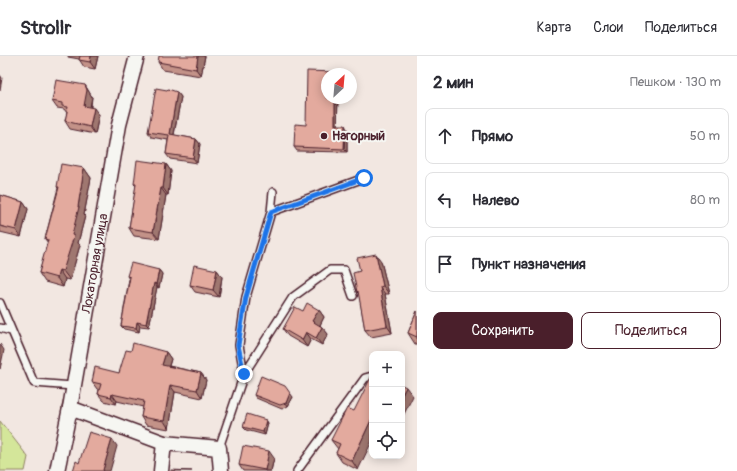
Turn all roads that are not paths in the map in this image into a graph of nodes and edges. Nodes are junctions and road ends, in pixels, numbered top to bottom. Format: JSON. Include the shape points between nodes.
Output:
{"nodes":[{"id":1,"x":137,"y":56,"type":"edge"},
{"id":2,"x":364,"y":178,"type":"dead end"},
{"id":3,"x":273,"y":192,"type":"dead end"},
{"id":4,"x":271,"y":212,"type":"junction"},
{"id":5,"x":353,"y":296,"type":"dead end"},
{"id":6,"x":0,"y":303,"type":"edge"},
{"id":7,"x":0,"y":328,"type":"edge"},
{"id":8,"x":11,"y":331,"type":"junction"},
{"id":9,"x":244,"y":374,"type":"junction"},
{"id":10,"x":369,"y":377,"type":"edge"},
{"id":11,"x":73,"y":386,"type":"junction"},
{"id":12,"x":70,"y":408,"type":"junction"},
{"id":13,"x":164,"y":443,"type":"junction"},
{"id":14,"x":220,"y":448,"type":"junction"},
{"id":15,"x":57,"y":471,"type":"edge"},
{"id":16,"x":162,"y":471,"type":"edge"},
{"id":17,"x":221,"y":471,"type":"edge"},
{"id":18,"x":297,"y":471,"type":"edge"}],
"edges":[{"from":1,"to":11,"type":"street","name":"Локаторная улица","via":[[118,131]]},
{"from":2,"to":4,"type":"lane"},
{"from":3,"to":4,"type":"lane"},
{"from":4,"to":9,"type":"lane","via":[[246,297],[238,345]]},
{"from":5,"to":9,"type":"lane","via":[[344,270],[330,270],[293,297]]},
{"from":6,"to":8,"type":"lane"},
{"from":7,"to":8,"type":"lane"},
{"from":8,"to":11,"type":"lane","via":[[34,383]]},
{"from":9,"to":14,"type":"lane"},
{"from":10,"to":18,"type":"lane","via":[[365,378]]},
{"from":11,"to":12,"type":"street","name":"Локаторная улица"},
{"from":12,"to":13,"type":"street"},
{"from":12,"to":15,"type":"street","name":"Локаторная улица"},
{"from":13,"to":14,"type":"street"},
{"from":13,"to":16,"type":"street"},
{"from":14,"to":17,"type":"street"}]}
